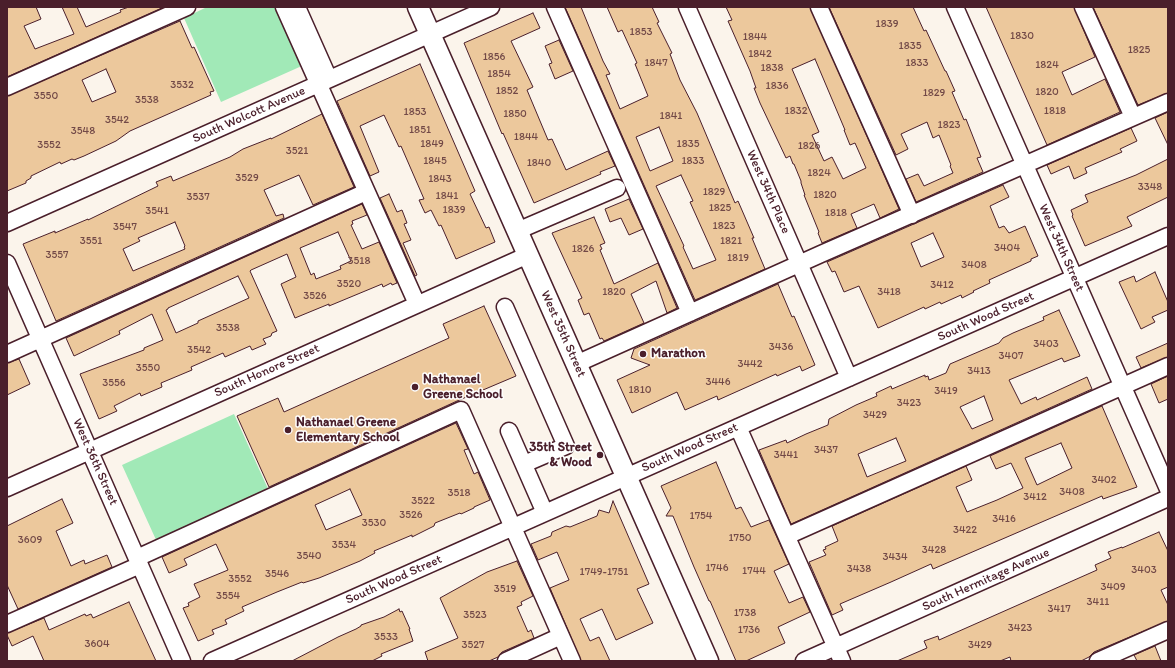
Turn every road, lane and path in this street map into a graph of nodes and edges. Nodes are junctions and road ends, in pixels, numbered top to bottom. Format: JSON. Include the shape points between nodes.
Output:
{"nodes":[{"id":1,"x":186,"y":7,"type":"edge"},
{"id":2,"x":284,"y":7,"type":"edge"},
{"id":3,"x":297,"y":7,"type":"edge"},
{"id":4,"x":418,"y":7,"type":"edge"},
{"id":5,"x":555,"y":7,"type":"edge"},
{"id":6,"x":687,"y":7,"type":"edge"},
{"id":7,"x":819,"y":7,"type":"edge"},
{"id":8,"x":955,"y":7,"type":"edge"},
{"id":9,"x":1083,"y":7,"type":"edge"},
{"id":10,"x":481,"y":9,"type":"edge"},
{"id":11,"x":430,"y":34,"type":"junction"},
{"id":12,"x":324,"y":82,"type":"junction"},
{"id":13,"x":7,"y":87,"type":"edge"},
{"id":14,"x":1168,"y":102,"type":"edge"},
{"id":15,"x":1132,"y":118,"type":"junction"},
{"id":16,"x":1024,"y":165,"type":"junction"},
{"id":17,"x":617,"y":188,"type":"dead end"},
{"id":18,"x":366,"y":192,"type":"junction"},
{"id":19,"x":912,"y":214,"type":"junction"},
{"id":20,"x":7,"y":223,"type":"edge"},
{"id":21,"x":518,"y":231,"type":"junction"},
{"id":22,"x":1168,"y":236,"type":"edge"},
{"id":23,"x":528,"y":255,"type":"junction"},
{"id":24,"x":7,"y":263,"type":"edge"},
{"id":25,"x":799,"y":264,"type":"junction"},
{"id":26,"x":1075,"y":278,"type":"junction"},
{"id":27,"x":417,"y":304,"type":"junction"},
{"id":28,"x":505,"y":307,"type":"dead end"},
{"id":29,"x":690,"y":313,"type":"junction"},
{"id":30,"x":40,"y":339,"type":"junction"},
{"id":31,"x":7,"y":354,"type":"edge"},
{"id":32,"x":576,"y":364,"type":"junction"},
{"id":33,"x":1168,"y":366,"type":"edge"},
{"id":34,"x":849,"y":378,"type":"junction"},
{"id":35,"x":1122,"y":386,"type":"junction"},
{"id":36,"x":738,"y":427,"type":"junction"},
{"id":37,"x":509,"y":431,"type":"dead end"},
{"id":38,"x":90,"y":450,"type":"junction"},
{"id":39,"x":524,"y":464,"type":"junction"},
{"id":40,"x":626,"y":477,"type":"junction"},
{"id":41,"x":7,"y":488,"type":"edge"},
{"id":42,"x":1168,"y":489,"type":"edge"},
{"id":43,"x":1168,"y":498,"type":"edge"},
{"id":44,"x":545,"y":513,"type":"junction"},
{"id":45,"x":514,"y":527,"type":"junction"},
{"id":46,"x":787,"y":536,"type":"junction"},
{"id":47,"x":138,"y":561,"type":"junction"},
{"id":48,"x":7,"y":624,"type":"edge"},
{"id":49,"x":1168,"y":630,"type":"edge"},
{"id":50,"x":561,"y":636,"type":"junction"},
{"id":51,"x":839,"y":654,"type":"edge"},
{"id":52,"x":182,"y":661,"type":"edge"},
{"id":53,"x":212,"y":661,"type":"edge"},
{"id":54,"x":506,"y":661,"type":"edge"},
{"id":55,"x":572,"y":661,"type":"edge"},
{"id":56,"x":708,"y":661,"type":"edge"},
{"id":57,"x":804,"y":661,"type":"edge"},
{"id":58,"x":1098,"y":661,"type":"edge"}],
"edges":[{"from":1,"to":13,"type":"street"},
{"from":2,"to":12,"type":"street"},
{"from":3,"to":12,"type":"street"},
{"from":4,"to":11,"type":"main road","name":"West 35th Street"},
{"from":5,"to":29,"type":"street"},
{"from":6,"to":25,"type":"street","name":"West 34th Place"},
{"from":7,"to":19,"type":"street"},
{"from":8,"to":16,"type":"street","name":"West 34th Street"},
{"from":9,"to":15,"type":"street"},
{"from":10,"to":11,"type":"street","name":"South Wolcott Avenue"},
{"from":11,"to":12,"type":"street","name":"South Wolcott Avenue"},
{"from":11,"to":21,"type":"main road","name":"West 35th Street"},
{"from":12,"to":18,"type":"street"},
{"from":12,"to":20,"type":"street","name":"South Wolcott Avenue"},
{"from":14,"to":15,"type":"street"},
{"from":15,"to":16,"type":"street"},
{"from":16,"to":19,"type":"street"},
{"from":16,"to":26,"type":"street","name":"West 34th Street"},
{"from":17,"to":21,"type":"street"},
{"from":18,"to":27,"type":"street"},
{"from":18,"to":30,"type":"street"},
{"from":19,"to":25,"type":"street"},
{"from":21,"to":23,"type":"main road","name":"West 35th Street"},
{"from":22,"to":26,"type":"street","name":"South Wood Street"},
{"from":23,"to":27,"type":"street","name":"South Honore Street"},
{"from":23,"to":32,"type":"main road","name":"West 35th Street"},
{"from":24,"to":30,"type":"street","name":"West 36th Street"},
{"from":25,"to":29,"type":"street"},
{"from":25,"to":34,"type":"street","name":"West 34th Place"},
{"from":26,"to":34,"type":"street","name":"South Wood Street"},
{"from":26,"to":35,"type":"street","name":"West 34th Street"},
{"from":27,"to":38,"type":"street","name":"South Honore Street"},
{"from":28,"to":39,"type":"street","via":[[566,446]]},
{"from":29,"to":32,"type":"street"},
{"from":30,"to":31,"type":"street"},
{"from":30,"to":38,"type":"street","name":"West 36th Street"},
{"from":32,"to":40,"type":"main road","name":"West 35th Street"},
{"from":33,"to":35,"type":"street"},
{"from":34,"to":36,"type":"street","name":"South Wood Street"},
{"from":35,"to":42,"type":"street","name":"West 34th Street"},
{"from":35,"to":46,"type":"street"},
{"from":36,"to":40,"type":"street","name":"South Wood Street"},
{"from":36,"to":46,"type":"street"},
{"from":37,"to":39,"type":"street"},
{"from":38,"to":41,"type":"street","name":"South Honore Street"},
{"from":38,"to":47,"type":"street","name":"West 36th Street"},
{"from":39,"to":44,"type":"street"},
{"from":40,"to":44,"type":"street","name":"South Wood Street"},
{"from":40,"to":56,"type":"main road","name":"West 35th Street"},
{"from":43,"to":51,"type":"street","name":"South Hermitage Avenue"},
{"from":44,"to":45,"type":"street","name":"South Wood Street"},
{"from":45,"to":47,"type":"street","via":[[461,410]]},
{"from":45,"to":50,"type":"street"},
{"from":45,"to":53,"type":"street","name":"South Wood Street"},
{"from":46,"to":51,"type":"street"},
{"from":47,"to":48,"type":"street"},
{"from":47,"to":52,"type":"street","name":"West 36th Street"},
{"from":49,"to":58,"type":"street"},
{"from":50,"to":54,"type":"street"},
{"from":50,"to":55,"type":"street"},
{"from":51,"to":57,"type":"street","name":"South Hermitage Avenue"}]}
